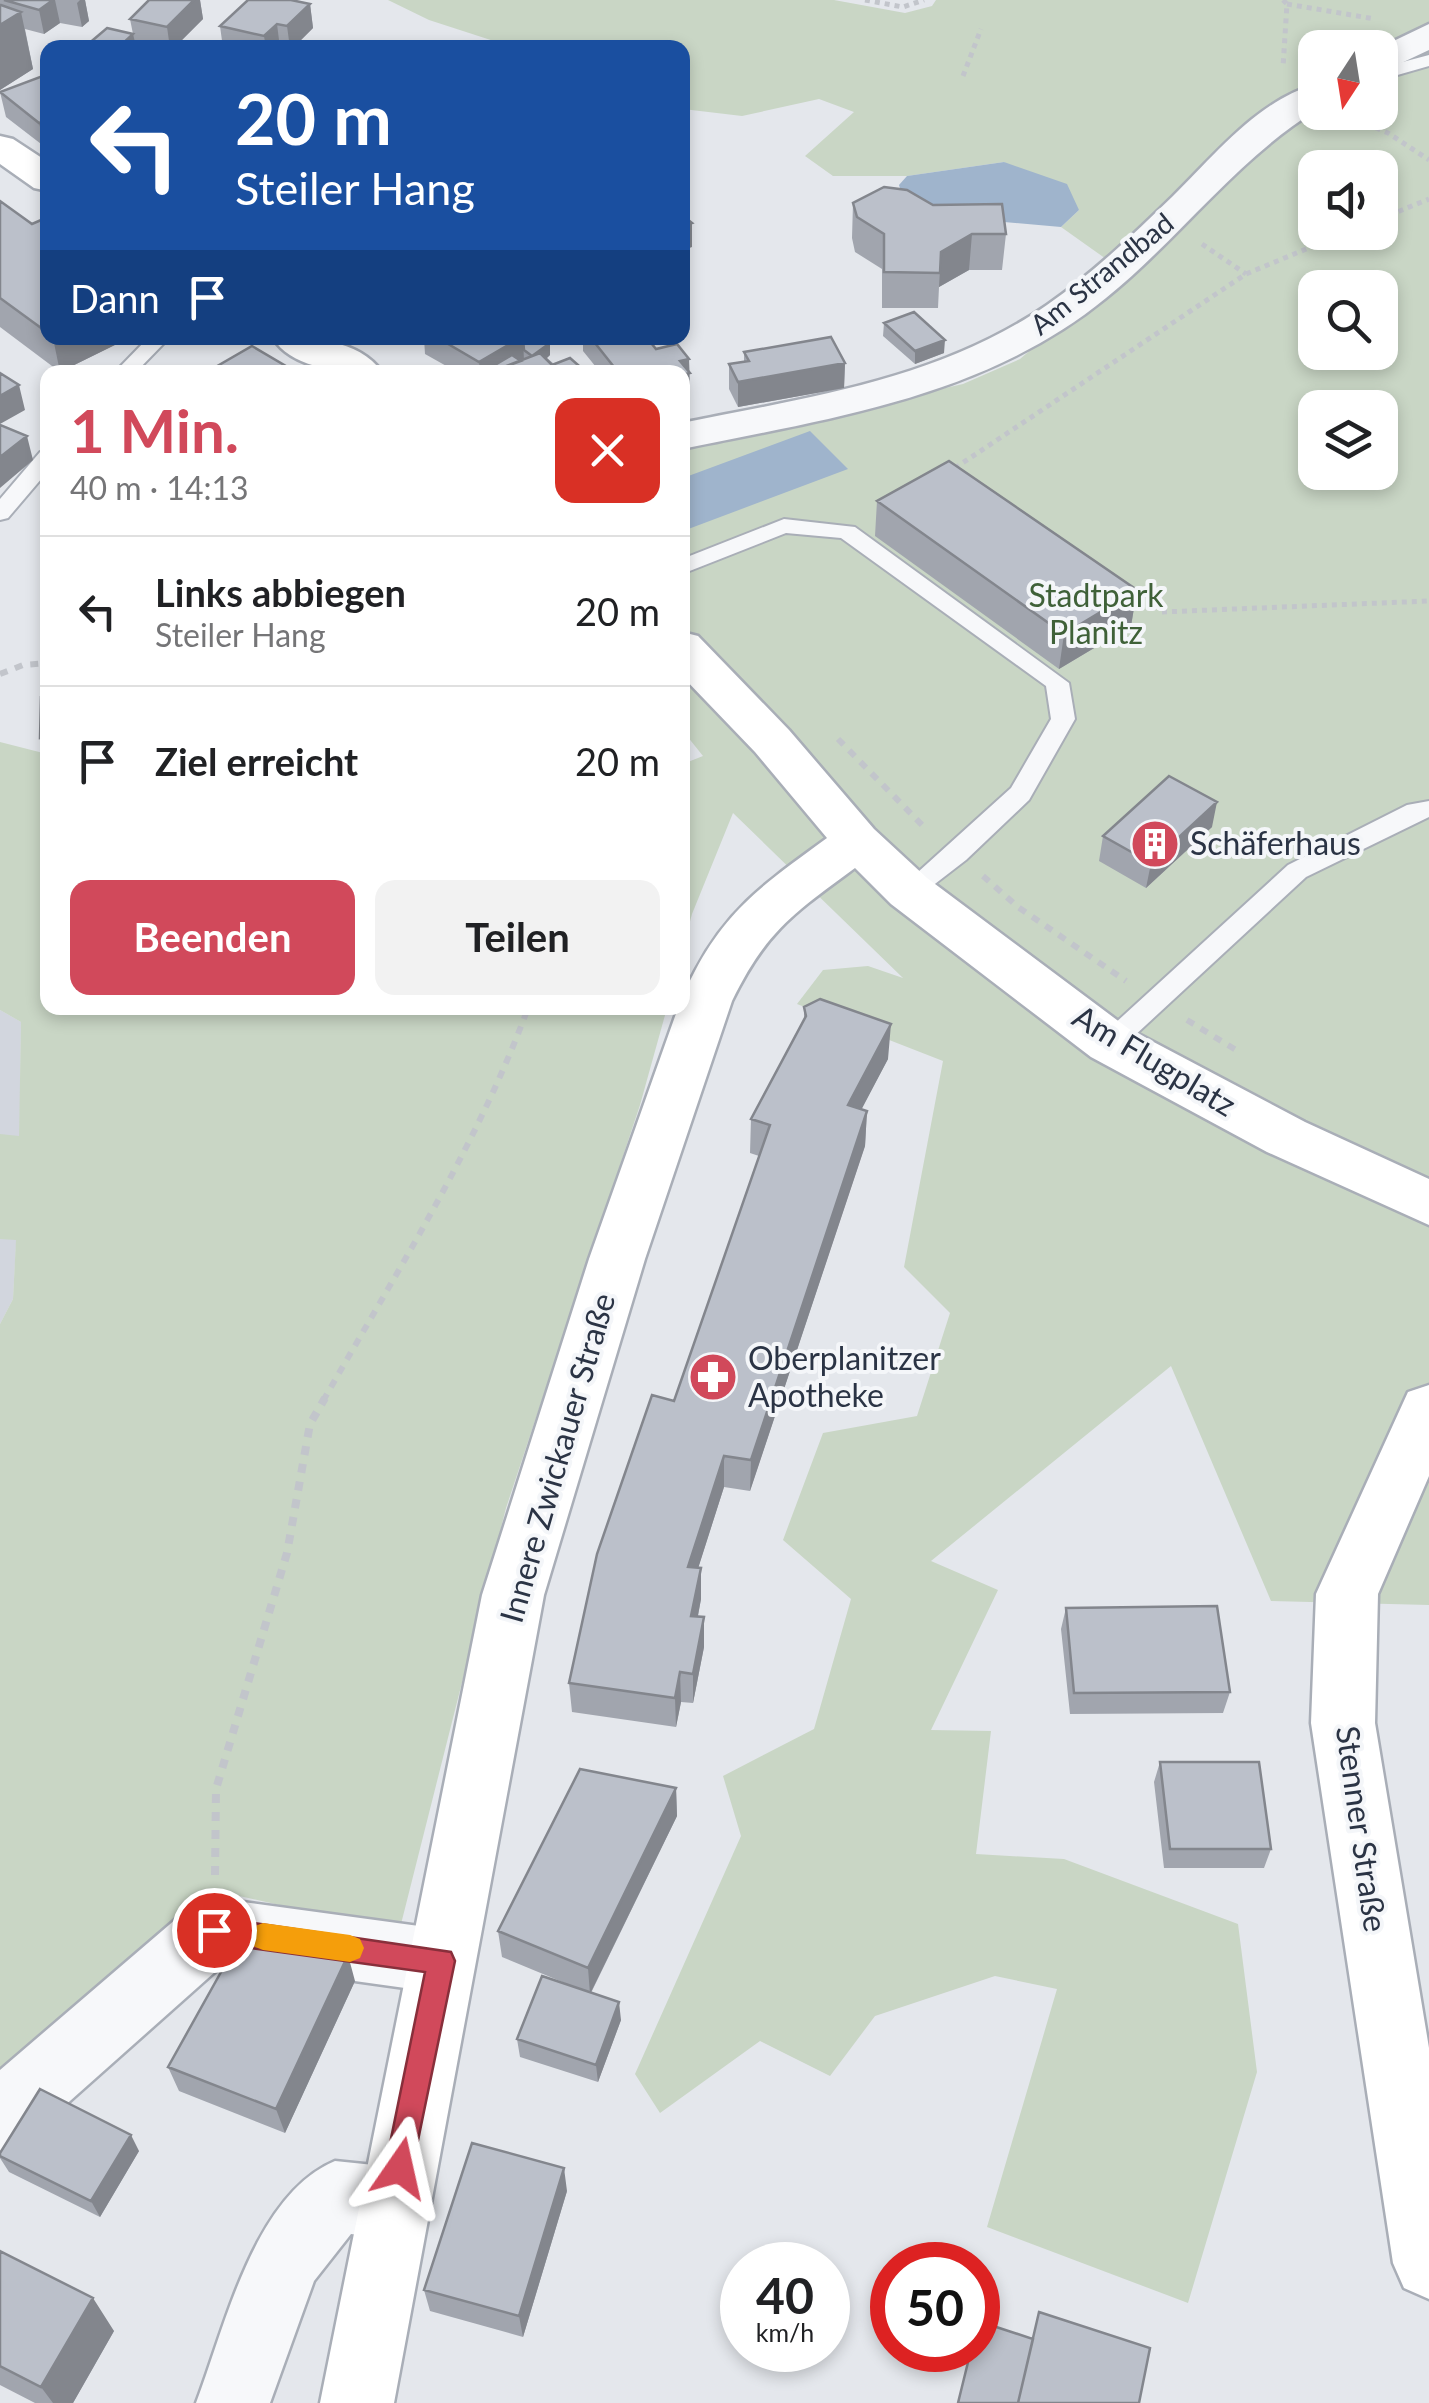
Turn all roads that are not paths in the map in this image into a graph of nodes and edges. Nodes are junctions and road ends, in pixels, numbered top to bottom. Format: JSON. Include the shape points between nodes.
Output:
{"nodes":[{"id":1,"x":1429,"y":35,"type":"edge"},
{"id":2,"x":1398,"y":52,"type":"edge"},
{"id":3,"x":1429,"y":60,"type":"edge"},
{"id":4,"x":1398,"y":69,"type":"edge"},
{"id":5,"x":1298,"y":116,"type":"edge"},
{"id":6,"x":0,"y":147,"type":"edge"},
{"id":7,"x":40,"y":174,"type":"edge"},
{"id":8,"x":152,"y":345,"type":"edge"},
{"id":9,"x":308,"y":345,"type":"edge"},
{"id":10,"x":132,"y":365,"type":"edge"},
{"id":11,"x":347,"y":365,"type":"edge"},
{"id":12,"x":690,"y":434,"type":"edge"},
{"id":13,"x":40,"y":466,"type":"edge"},
{"id":14,"x":0,"y":513,"type":"edge"},
{"id":15,"x":690,"y":564,"type":"edge"},
{"id":16,"x":690,"y":655,"type":"edge"},
{"id":17,"x":1429,"y":809,"type":"edge"},
{"id":18,"x":857,"y":841,"type":"junction"},
{"id":19,"x":909,"y":891,"type":"junction"},
{"id":20,"x":1110,"y":1043,"type":"junction"},
{"id":21,"x":1429,"y":1203,"type":"edge"},
{"id":22,"x":1429,"y":1408,"type":"edge"},
{"id":23,"x":441,"y":1961,"type":"junction"},
{"id":24,"x":0,"y":2116,"type":"edge"},
{"id":25,"x":392,"y":2203,"type":"junction"},
{"id":26,"x":1429,"y":2263,"type":"edge"},
{"id":27,"x":233,"y":2403,"type":"edge"},
{"id":28,"x":357,"y":2403,"type":"edge"}],
"edges":[{"from":1,"to":2,"type":"street"},
{"from":3,"to":4,"type":"lane"},
{"from":5,"to":12,"type":"street","name":"Am Strandbad","via":[[1236,156],[1062,313],[996,354],[953,374]]},
{"from":6,"to":7,"type":"main road"},
{"from":8,"to":10,"type":"lane"},
{"from":9,"to":11,"type":"main road"},
{"from":13,"to":14,"type":"lane"},
{"from":15,"to":19,"type":"lane","via":[[784,526],[847,532],[1057,683],[1063,719],[1020,794]]},
{"from":16,"to":18,"type":"main road"},
{"from":17,"to":20,"type":"lane","via":[[1297,870]]},
{"from":18,"to":19,"type":"main road","name":"Am Flugplatz"},
{"from":18,"to":23,"type":"main road","name":"Innere Zwickauer Straße","via":[[764,910],[729,955],[706,1001],[513,1595]]},
{"from":19,"to":20,"type":"main road","name":"Am Flugplatz"},
{"from":20,"to":21,"type":"main road","name":"Am Flugplatz","via":[[1286,1137]]},
{"from":22,"to":26,"type":"main road","name":"Stenner Straße","via":[[1347,1594],[1343,1722]]},
{"from":23,"to":24,"type":"street","via":[[214,1930]]},
{"from":23,"to":25,"type":"main road","name":"Innere Zwickauer Straße"},
{"from":25,"to":27,"type":"street","via":[[335,2197],[286,2260]]},
{"from":25,"to":28,"type":"main road","name":"Innere Zwickauer Straße"}]}
